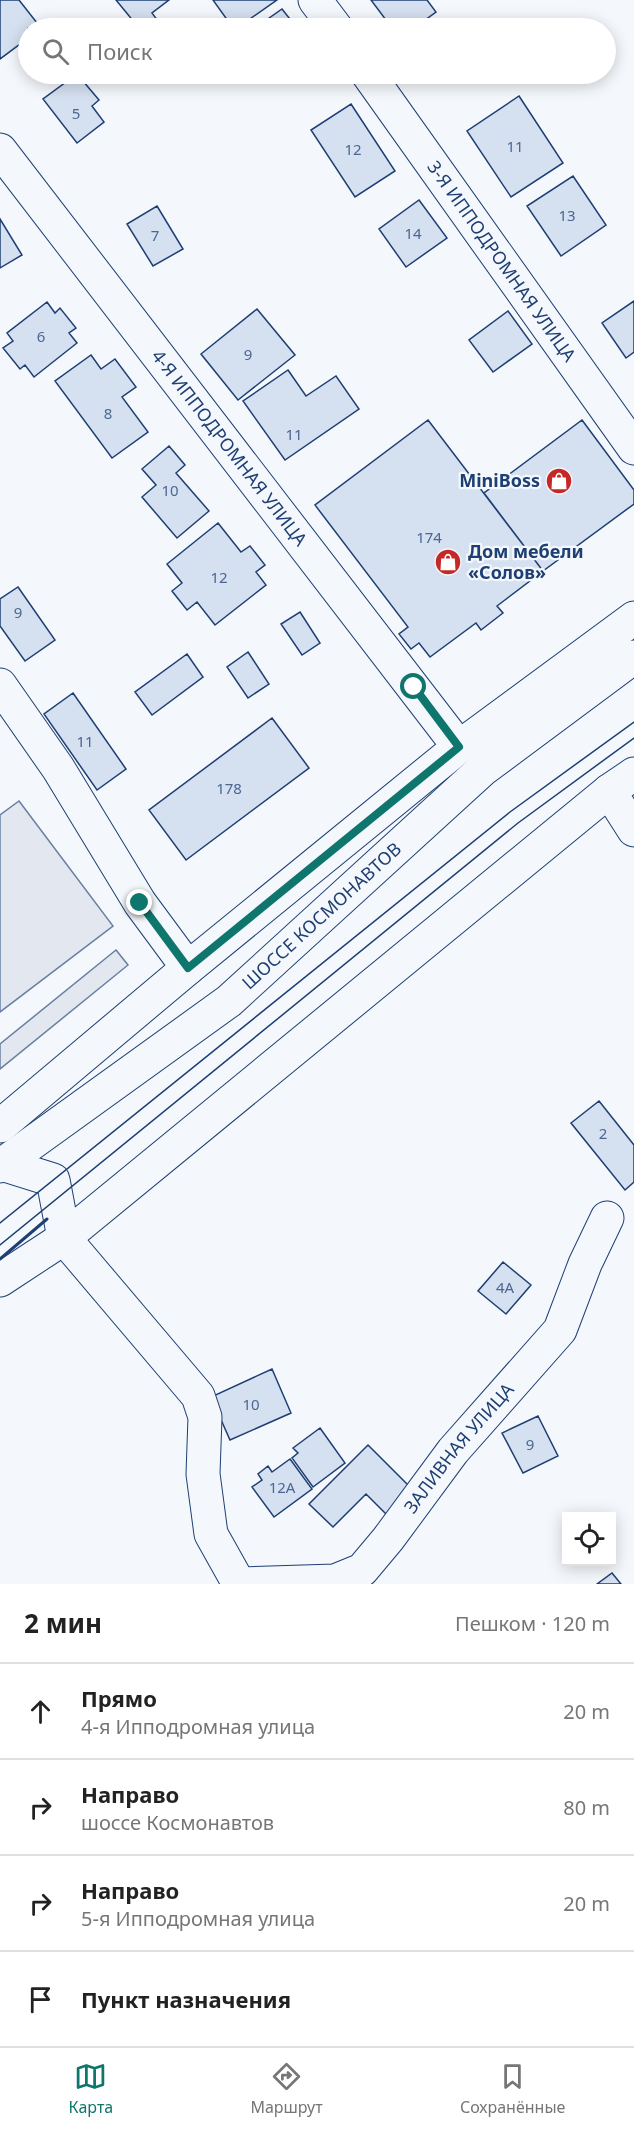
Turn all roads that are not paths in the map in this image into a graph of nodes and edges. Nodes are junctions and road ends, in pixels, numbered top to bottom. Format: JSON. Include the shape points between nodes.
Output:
{"nodes":[{"id":1,"x":315,"y":0,"type":"edge"},
{"id":2,"x":328,"y":18,"type":"edge"},
{"id":3,"x":375,"y":84,"type":"edge"},
{"id":4,"x":0,"y":150,"type":"edge"},
{"id":5,"x":634,"y":448,"type":"edge"},
{"id":6,"x":634,"y":618,"type":"edge"},
{"id":7,"x":634,"y":657,"type":"edge"},
{"id":8,"x":0,"y":685,"type":"edge"},
{"id":9,"x":459,"y":747,"type":"junction"},
{"id":10,"x":622,"y":783,"type":"edge"},
{"id":11,"x":634,"y":830,"type":"edge"},
{"id":12,"x":188,"y":968,"type":"junction"},
{"id":13,"x":0,"y":1126,"type":"edge"},
{"id":14,"x":1,"y":1165,"type":"edge"},
{"id":15,"x":607,"y":1218,"type":"dead end"},
{"id":16,"x":64,"y":1238,"type":"junction"},
{"id":17,"x":0,"y":1280,"type":"edge"},
{"id":18,"x":240,"y":1584,"type":"edge"}],
"edges":[{"from":1,"to":2,"type":"street"},
{"from":3,"to":5,"type":"street","name":"3-Я ИППОДРОМНАЯ УЛИЦА"},
{"from":4,"to":9,"type":"street","name":"4-Я ИППОДРОМНАЯ УЛИЦА"},
{"from":6,"to":9,"type":"street"},
{"from":7,"to":14,"type":"street","name":"ШОССЕ КОСМОНАВТОВ","via":[[482,770],[229,1001]]},
{"from":8,"to":12,"type":"street","via":[[58,768],[140,903]]},
{"from":9,"to":12,"type":"street"},
{"from":10,"to":11,"type":"street"},
{"from":10,"to":16,"type":"street"},
{"from":12,"to":13,"type":"street"},
{"from":14,"to":16,"type":"street","name":"ЗАЛИВНАЯ УЛИЦА","via":[[53,1180]]},
{"from":15,"to":18,"type":"street","name":"ЗАЛИВНАЯ УЛИЦА","via":[[560,1330],[453,1451],[362,1570],[335,1581]]},
{"from":16,"to":17,"type":"street"},
{"from":16,"to":18,"type":"street","name":"ЗАЛИВНАЯ УЛИЦА","via":[[198,1396],[205,1417],[203,1474],[211,1534]]}]}
